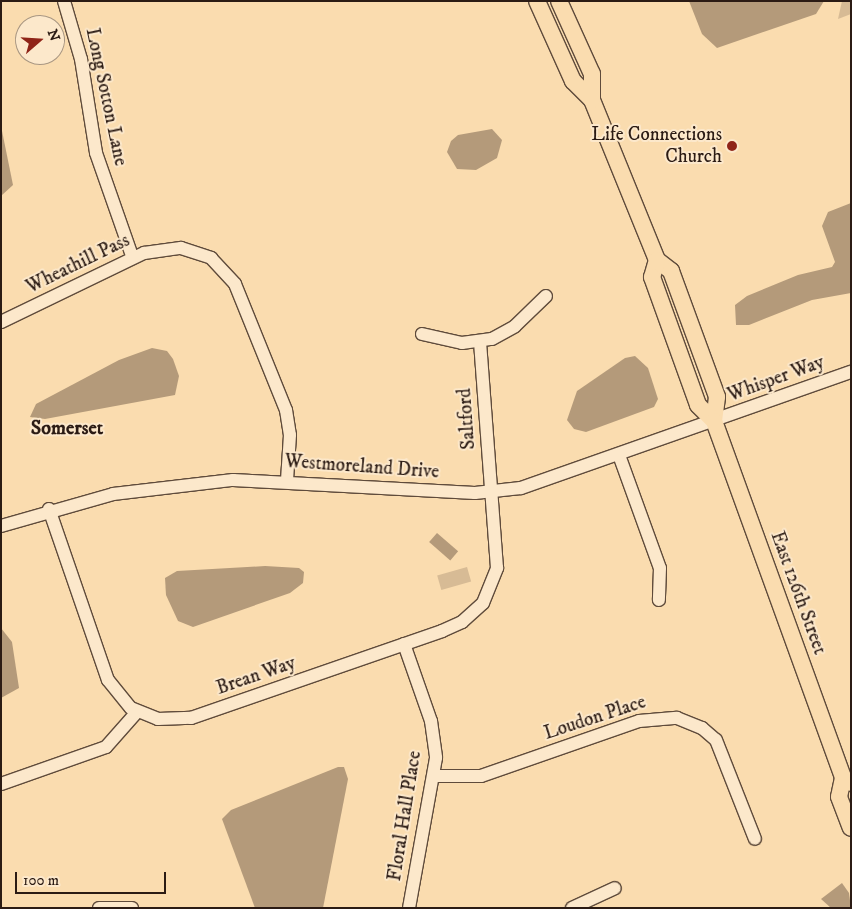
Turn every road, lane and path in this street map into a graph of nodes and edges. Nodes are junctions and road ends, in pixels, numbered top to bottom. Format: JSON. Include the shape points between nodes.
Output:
{"nodes":[{"id":1,"x":64,"y":1,"type":"edge"},
{"id":2,"x":537,"y":1,"type":"edge"},
{"id":3,"x":558,"y":1,"type":"edge"},
{"id":4,"x":592,"y":100,"type":"junction"},
{"id":5,"x":132,"y":256,"type":"junction"},
{"id":6,"x":546,"y":296,"type":"dead end"},
{"id":7,"x":1,"y":322,"type":"edge"},
{"id":8,"x":422,"y":334,"type":"dead end"},
{"id":9,"x":480,"y":342,"type":"junction"},
{"id":10,"x":851,"y":372,"type":"edge"},
{"id":11,"x":714,"y":422,"type":"junction"},
{"id":12,"x":619,"y":455,"type":"junction"},
{"id":13,"x":287,"y":480,"type":"junction"},
{"id":14,"x":492,"y":492,"type":"junction"},
{"id":15,"x":50,"y":509,"type":"junction"},
{"id":16,"x":1,"y":526,"type":"edge"},
{"id":17,"x":658,"y":600,"type":"dead end"},
{"id":18,"x":404,"y":644,"type":"junction"},
{"id":19,"x":137,"y":712,"type":"junction"},
{"id":20,"x":435,"y":776,"type":"junction"},
{"id":21,"x":847,"y":781,"type":"edge"},
{"id":22,"x":1,"y":784,"type":"edge"},
{"id":23,"x":851,"y":828,"type":"edge"},
{"id":24,"x":755,"y":839,"type":"dead end"},
{"id":25,"x":615,"y":888,"type":"dead end"},
{"id":26,"x":99,"y":908,"type":"edge"},
{"id":27,"x":132,"y":908,"type":"edge"},
{"id":28,"x":409,"y":908,"type":"edge"},
{"id":29,"x":572,"y":908,"type":"edge"}],
"edges":[{"from":1,"to":5,"type":"street","name":"Long Sotton Lane","via":[[81,59],[96,153]]},
{"from":2,"to":4,"type":"main road","name":"East 126th Street","via":[[573,81]]},
{"from":3,"to":4,"type":"main road","name":"East 126th Street","via":[[592,74]]},
{"from":4,"to":11,"type":"main road","name":"East 126th Street","via":[[657,260],[671,271],[717,396]]},
{"from":5,"to":7,"type":"street","name":"Wheathill Pass"},
{"from":5,"to":13,"type":"street","name":"Wheathill Pass","via":[[173,248],[202,253],[223,267],[235,284],[282,400],[290,435]]},
{"from":6,"to":9,"type":"street","via":[[515,326]]},
{"from":8,"to":9,"type":"street","via":[[451,342]]},
{"from":9,"to":14,"type":"street","name":"Saltford"},
{"from":10,"to":11,"type":"street","name":"Whisper Way"},
{"from":11,"to":12,"type":"street","name":"Westmoreland Drive"},
{"from":11,"to":21,"type":"main road","name":"East 126th Street"},
{"from":12,"to":14,"type":"street","name":"Westmoreland Drive","via":[[535,484]]},
{"from":12,"to":17,"type":"street","via":[[660,568]]},
{"from":13,"to":14,"type":"street","name":"Westmoreland Drive"},
{"from":13,"to":15,"type":"street","name":"Westmoreland Drive","via":[[156,486]]},
{"from":14,"to":18,"type":"street","name":"Brean Way","via":[[497,568],[489,594],[462,622]]},
{"from":15,"to":16,"type":"street","name":"Westmoreland Drive"},
{"from":15,"to":19,"type":"street","name":"Brean Way","via":[[108,680],[119,697]]},
{"from":18,"to":19,"type":"street","name":"Brean Way","via":[[191,718],[168,721]]},
{"from":18,"to":20,"type":"street","name":"Floral Hall Place","via":[[433,729]]},
{"from":19,"to":22,"type":"street","via":[[106,747]]},
{"from":20,"to":24,"type":"street","name":"Loudon Place","via":[[481,776],[639,721],[677,718],[702,728],[716,740]]},
{"from":20,"to":28,"type":"street","name":"Floral Hall Place"},
{"from":21,"to":23,"type":"main road","name":"East 126th Street","via":[[840,797]]},
{"from":25,"to":29,"type":"street"},
{"from":26,"to":27,"type":"street"}]}
